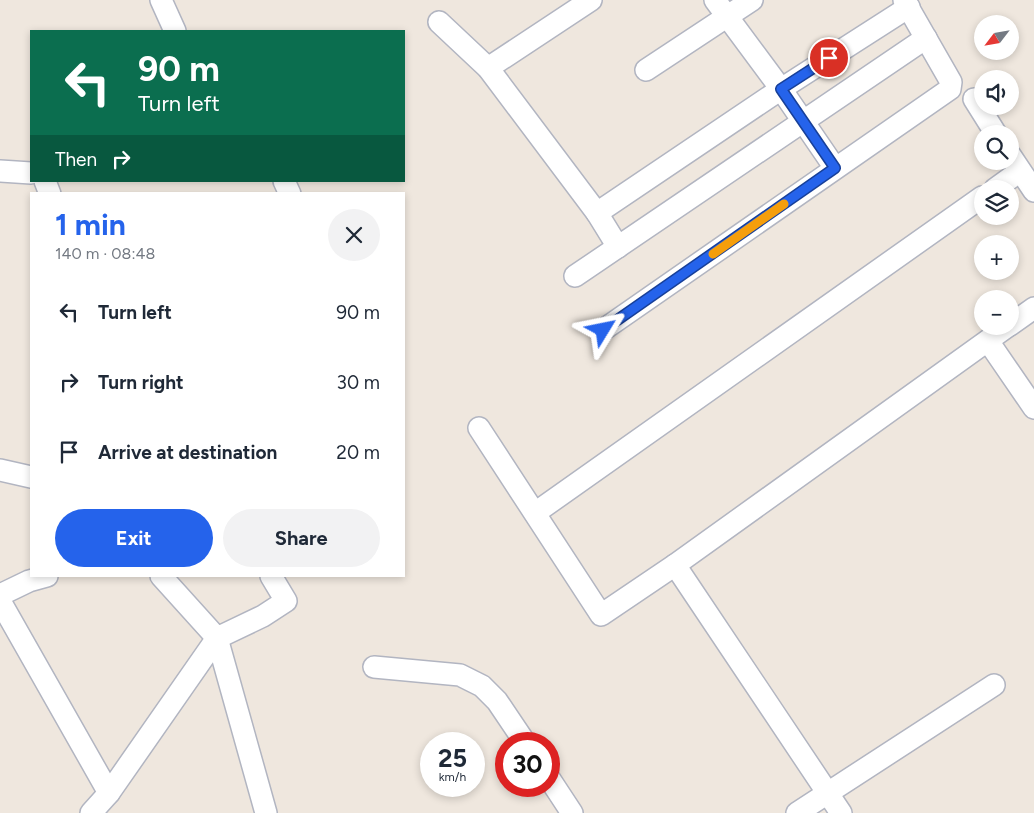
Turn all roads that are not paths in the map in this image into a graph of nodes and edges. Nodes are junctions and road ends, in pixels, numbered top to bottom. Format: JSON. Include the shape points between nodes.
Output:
{"nodes":[{"id":1,"x":161,"y":0,"type":"edge"},
{"id":2,"x":591,"y":0,"type":"edge"},
{"id":3,"x":752,"y":0,"type":"edge"},
{"id":4,"x":907,"y":3,"type":"edge"},
{"id":5,"x":721,"y":8,"type":"edge"},
{"id":6,"x":439,"y":22,"type":"dead end"},
{"id":7,"x":175,"y":30,"type":"edge"},
{"id":8,"x":926,"y":38,"type":"junction"},
{"id":9,"x":488,"y":68,"type":"junction"},
{"id":10,"x":646,"y":70,"type":"dead end"},
{"id":11,"x":781,"y":89,"type":"junction"},
{"id":12,"x":803,"y":121,"type":"junction"},
{"id":13,"x":835,"y":168,"type":"junction"},
{"id":14,"x":1019,"y":169,"type":"edge"},
{"id":15,"x":1009,"y":170,"type":"edge"},
{"id":16,"x":0,"y":171,"type":"edge"},
{"id":17,"x":30,"y":173,"type":"edge"},
{"id":18,"x":1001,"y":180,"type":"edge"},
{"id":19,"x":1034,"y":192,"type":"edge"},
{"id":20,"x":974,"y":203,"type":"edge"},
{"id":21,"x":597,"y":213,"type":"junction"},
{"id":22,"x":618,"y":246,"type":"junction"},
{"id":23,"x":575,"y":276,"type":"dead end"},
{"id":24,"x":1034,"y":308,"type":"edge"},
{"id":25,"x":1019,"y":319,"type":"edge"},
{"id":26,"x":603,"y":330,"type":"dead end"},
{"id":27,"x":996,"y":335,"type":"edge"},
{"id":28,"x":988,"y":341,"type":"junction"},
{"id":29,"x":1034,"y":408,"type":"edge"},
{"id":30,"x":479,"y":428,"type":"dead end"},
{"id":31,"x":0,"y":470,"type":"edge"},
{"id":32,"x":30,"y":477,"type":"edge"},
{"id":33,"x":535,"y":514,"type":"junction"},
{"id":34,"x":675,"y":565,"type":"junction"},
{"id":35,"x":43,"y":577,"type":"edge"},
{"id":36,"x":162,"y":577,"type":"edge"},
{"id":37,"x":272,"y":577,"type":"edge"},
{"id":38,"x":0,"y":595,"type":"edge"},
{"id":39,"x":0,"y":601,"type":"edge"},
{"id":40,"x":217,"y":638,"type":"junction"},
{"id":41,"x":374,"y":666,"type":"dead end"},
{"id":42,"x":994,"y":685,"type":"dead end"},
{"id":43,"x":518,"y":732,"type":"edge"},
{"id":44,"x":109,"y":793,"type":"junction"},
{"id":45,"x":828,"y":793,"type":"junction"},
{"id":46,"x":560,"y":795,"type":"edge"},
{"id":47,"x":91,"y":813,"type":"edge"},
{"id":48,"x":266,"y":813,"type":"edge"},
{"id":49,"x":572,"y":813,"type":"edge"},
{"id":50,"x":797,"y":813,"type":"edge"},
{"id":51,"x":841,"y":813,"type":"edge"}],
"edges":[{"from":1,"to":7,"type":"street"},
{"from":2,"to":9,"type":"street"},
{"from":3,"to":5,"type":"street"},
{"from":4,"to":8,"type":"street"},
{"from":4,"to":11,"type":"street"},
{"from":5,"to":10,"type":"street"},
{"from":5,"to":11,"type":"street"},
{"from":6,"to":9,"type":"street"},
{"from":8,"to":12,"type":"street"},
{"from":8,"to":13,"type":"street","via":[[951,82],[950,89]]},
{"from":9,"to":21,"type":"street"},
{"from":11,"to":12,"type":"street"},
{"from":11,"to":21,"type":"street"},
{"from":12,"to":13,"type":"street"},
{"from":12,"to":22,"type":"street"},
{"from":13,"to":26,"type":"street"},
{"from":14,"to":19,"type":"street"},
{"from":15,"to":18,"type":"street"},
{"from":16,"to":17,"type":"street"},
{"from":20,"to":33,"type":"street"},
{"from":21,"to":22,"type":"street"},
{"from":22,"to":23,"type":"street"},
{"from":24,"to":25,"type":"street"},
{"from":27,"to":28,"type":"street"},
{"from":28,"to":29,"type":"street"},
{"from":28,"to":34,"type":"street"},
{"from":30,"to":33,"type":"street"},
{"from":31,"to":32,"type":"street"},
{"from":33,"to":34,"type":"street","via":[[601,615]]},
{"from":34,"to":45,"type":"street"},
{"from":35,"to":38,"type":"street"},
{"from":36,"to":40,"type":"street"},
{"from":37,"to":40,"type":"street","via":[[286,601]]},
{"from":39,"to":44,"type":"street"},
{"from":40,"to":44,"type":"street"},
{"from":40,"to":48,"type":"street"},
{"from":41,"to":43,"type":"street","via":[[468,678],[497,701]]},
{"from":42,"to":45,"type":"street"},
{"from":44,"to":47,"type":"street"},
{"from":45,"to":50,"type":"street"},
{"from":45,"to":51,"type":"street"},
{"from":46,"to":49,"type":"street"}]}
